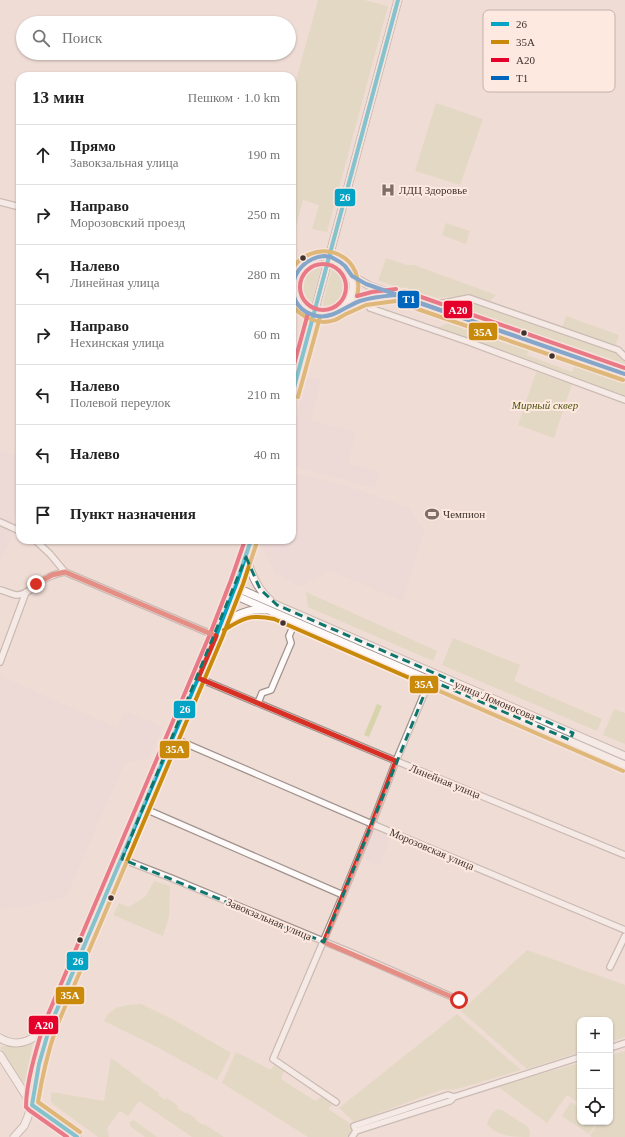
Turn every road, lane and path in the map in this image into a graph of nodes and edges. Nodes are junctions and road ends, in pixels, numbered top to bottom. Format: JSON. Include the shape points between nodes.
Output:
{"nodes":[{"id":1,"x":398,"y":0,"type":"edge"},
{"id":2,"x":0,"y":202,"type":"edge"},
{"id":3,"x":16,"y":206,"type":"edge"},
{"id":4,"x":329,"y":257,"type":"junction"},
{"id":5,"x":296,"y":269,"type":"edge"},
{"id":6,"x":350,"y":275,"type":"junction"},
{"id":7,"x":396,"y":295,"type":"junction"},
{"id":8,"x":296,"y":298,"type":"edge"},
{"id":9,"x":369,"y":298,"type":"junction"},
{"id":10,"x":428,"y":306,"type":"junction"},
{"id":11,"x":343,"y":309,"type":"junction"},
{"id":12,"x":314,"y":315,"type":"junction"},
{"id":13,"x":625,"y":357,"type":"edge"},
{"id":14,"x":625,"y":374,"type":"edge"},
{"id":15,"x":296,"y":380,"type":"edge"},
{"id":16,"x":625,"y":400,"type":"edge"},
{"id":17,"x":0,"y":522,"type":"edge"},
{"id":18,"x":16,"y":530,"type":"edge"},
{"id":19,"x":39,"y":544,"type":"edge"},
{"id":20,"x":250,"y":544,"type":"edge"},
{"id":21,"x":246,"y":557,"type":"junction"},
{"id":22,"x":65,"y":572,"type":"junction"},
{"id":23,"x":235,"y":587,"type":"junction"},
{"id":24,"x":0,"y":590,"type":"edge"},
{"id":25,"x":26,"y":592,"type":"junction"},
{"id":26,"x":232,"y":594,"type":"junction"},
{"id":27,"x":277,"y":605,"type":"junction"},
{"id":28,"x":276,"y":613,"type":"junction"},
{"id":29,"x":295,"y":622,"type":"junction"},
{"id":30,"x":220,"y":625,"type":"junction"},
{"id":31,"x":216,"y":636,"type":"junction"},
{"id":32,"x":356,"y":639,"type":"junction"},
{"id":33,"x":352,"y":646,"type":"junction"},
{"id":34,"x":0,"y":662,"type":"edge"},
{"id":35,"x":198,"y":678,"type":"junction"},
{"id":36,"x":430,"y":680,"type":"junction"},
{"id":37,"x":258,"y":703,"type":"junction"},
{"id":38,"x":573,"y":733,"type":"junction"},
{"id":39,"x":173,"y":738,"type":"junction"},
{"id":40,"x":570,"y":740,"type":"junction"},
{"id":41,"x":625,"y":756,"type":"edge"},
{"id":42,"x":396,"y":761,"type":"junction"},
{"id":43,"x":625,"y":765,"type":"edge"},
{"id":44,"x":143,"y":808,"type":"junction"},
{"id":45,"x":372,"y":824,"type":"junction"},
{"id":46,"x":625,"y":855,"type":"edge"},
{"id":47,"x":122,"y":859,"type":"junction"},
{"id":48,"x":343,"y":895,"type":"junction"},
{"id":49,"x":625,"y":930,"type":"edge"},
{"id":50,"x":625,"y":936,"type":"edge"},
{"id":51,"x":324,"y":942,"type":"junction"},
{"id":52,"x":610,"y":967,"type":"dead end"},
{"id":53,"x":459,"y":1000,"type":"dead end"},
{"id":54,"x":50,"y":1026,"type":"junction"},
{"id":55,"x":0,"y":1038,"type":"edge"},
{"id":56,"x":625,"y":1043,"type":"edge"},
{"id":57,"x":613,"y":1047,"type":"edge"},
{"id":58,"x":0,"y":1055,"type":"edge"},
{"id":59,"x":577,"y":1058,"type":"edge"},
{"id":60,"x":336,"y":1102,"type":"dead end"},
{"id":61,"x":32,"y":1105,"type":"junction"},
{"id":62,"x":14,"y":1137,"type":"edge"},
{"id":63,"x":77,"y":1137,"type":"edge"},
{"id":64,"x":352,"y":1137,"type":"edge"}],
"edges":[{"from":1,"to":4,"type":"main road"},
{"from":2,"to":3,"type":"street"},
{"from":4,"to":5,"type":"main road","via":[[312,258]]},
{"from":4,"to":6,"type":"main road","via":[[342,263]]},
{"from":4,"to":12,"type":"main road"},
{"from":6,"to":7,"type":"main road","via":[[370,286]]},
{"from":6,"to":11,"type":"main road","via":[[352,293]]},
{"from":7,"to":9,"type":"main road"},
{"from":7,"to":10,"type":"main road"},
{"from":8,"to":12,"type":"main road","via":[[304,310]]},
{"from":9,"to":11,"type":"main road"},
{"from":9,"to":16,"type":"street","via":[[370,308]]},
{"from":10,"to":13,"type":"street","via":[[469,298],[618,350]]},
{"from":10,"to":14,"type":"main road"},
{"from":11,"to":12,"type":"main road","via":[[332,315]]},
{"from":12,"to":15,"type":"main road"},
{"from":17,"to":18,"type":"street"},
{"from":19,"to":22,"type":"street"},
{"from":20,"to":21,"type":"main road"},
{"from":21,"to":23,"type":"main road"},
{"from":21,"to":27,"type":"main road","name":"улица Ломоносова","via":[[260,589]]},
{"from":22,"to":25,"type":"street","via":[[52,575]]},
{"from":22,"to":31,"type":"street"},
{"from":23,"to":26,"type":"main road"},
{"from":23,"to":27,"type":"main road","name":"улица Ломоносова"},
{"from":24,"to":25,"type":"street","via":[[16,594]]},
{"from":25,"to":34,"type":"street"},
{"from":26,"to":28,"type":"main road","name":"улица Ломоносова"},
{"from":26,"to":30,"type":"main road"},
{"from":27,"to":32,"type":"main road","name":"улица Ломоносова"},
{"from":28,"to":29,"type":"main road","name":"улица Ломоносова"},
{"from":28,"to":30,"type":"main road","name":"улица Ломоносова","via":[[251,610]]},
{"from":29,"to":33,"type":"main road","name":"улица Ломоносова"},
{"from":29,"to":37,"type":"street","via":[[289,636],[291,643],[271,690],[262,693]]},
{"from":30,"to":31,"type":"main road"},
{"from":31,"to":35,"type":"main road"},
{"from":32,"to":33,"type":"main road"},
{"from":32,"to":38,"type":"main road","name":"улица Ломоносова"},
{"from":33,"to":36,"type":"main road","name":"улица Ломоносова"},
{"from":35,"to":37,"type":"street","name":"Линейная улица"},
{"from":35,"to":39,"type":"main road"},
{"from":36,"to":40,"type":"main road","name":"улица Ломоносова"},
{"from":36,"to":42,"type":"street"},
{"from":37,"to":42,"type":"street","name":"Линейная улица"},
{"from":38,"to":40,"type":"main road"},
{"from":38,"to":41,"type":"main road","name":"улица Ломоносова"},
{"from":39,"to":44,"type":"main road"},
{"from":39,"to":45,"type":"street","name":"Морозовская улица"},
{"from":40,"to":43,"type":"main road","name":"улица Ломоносова"},
{"from":42,"to":45,"type":"street"},
{"from":42,"to":46,"type":"street","name":"Линейная улица"},
{"from":44,"to":47,"type":"main road"},
{"from":44,"to":48,"type":"street"},
{"from":45,"to":48,"type":"street"},
{"from":45,"to":49,"type":"street","name":"Морозовская улица"},
{"from":47,"to":51,"type":"street","name":"Завокзальная улица"},
{"from":47,"to":54,"type":"main road"},
{"from":48,"to":51,"type":"street"},
{"from":50,"to":52,"type":"street"},
{"from":51,"to":53,"type":"street","name":"Завокзальная улица"},
{"from":51,"to":60,"type":"street","via":[[273,1059]]},
{"from":54,"to":55,"type":"main road","via":[[33,1039],[19,1043]]},
{"from":54,"to":61,"type":"main road","via":[[39,1064]]},
{"from":56,"to":57,"type":"street"},
{"from":58,"to":61,"type":"main road"},
{"from":59,"to":64,"type":"street","via":[[354,1126],[356,1131]]},
{"from":61,"to":62,"type":"main road","via":[[28,1119]]},
{"from":61,"to":63,"type":"main road"}]}
